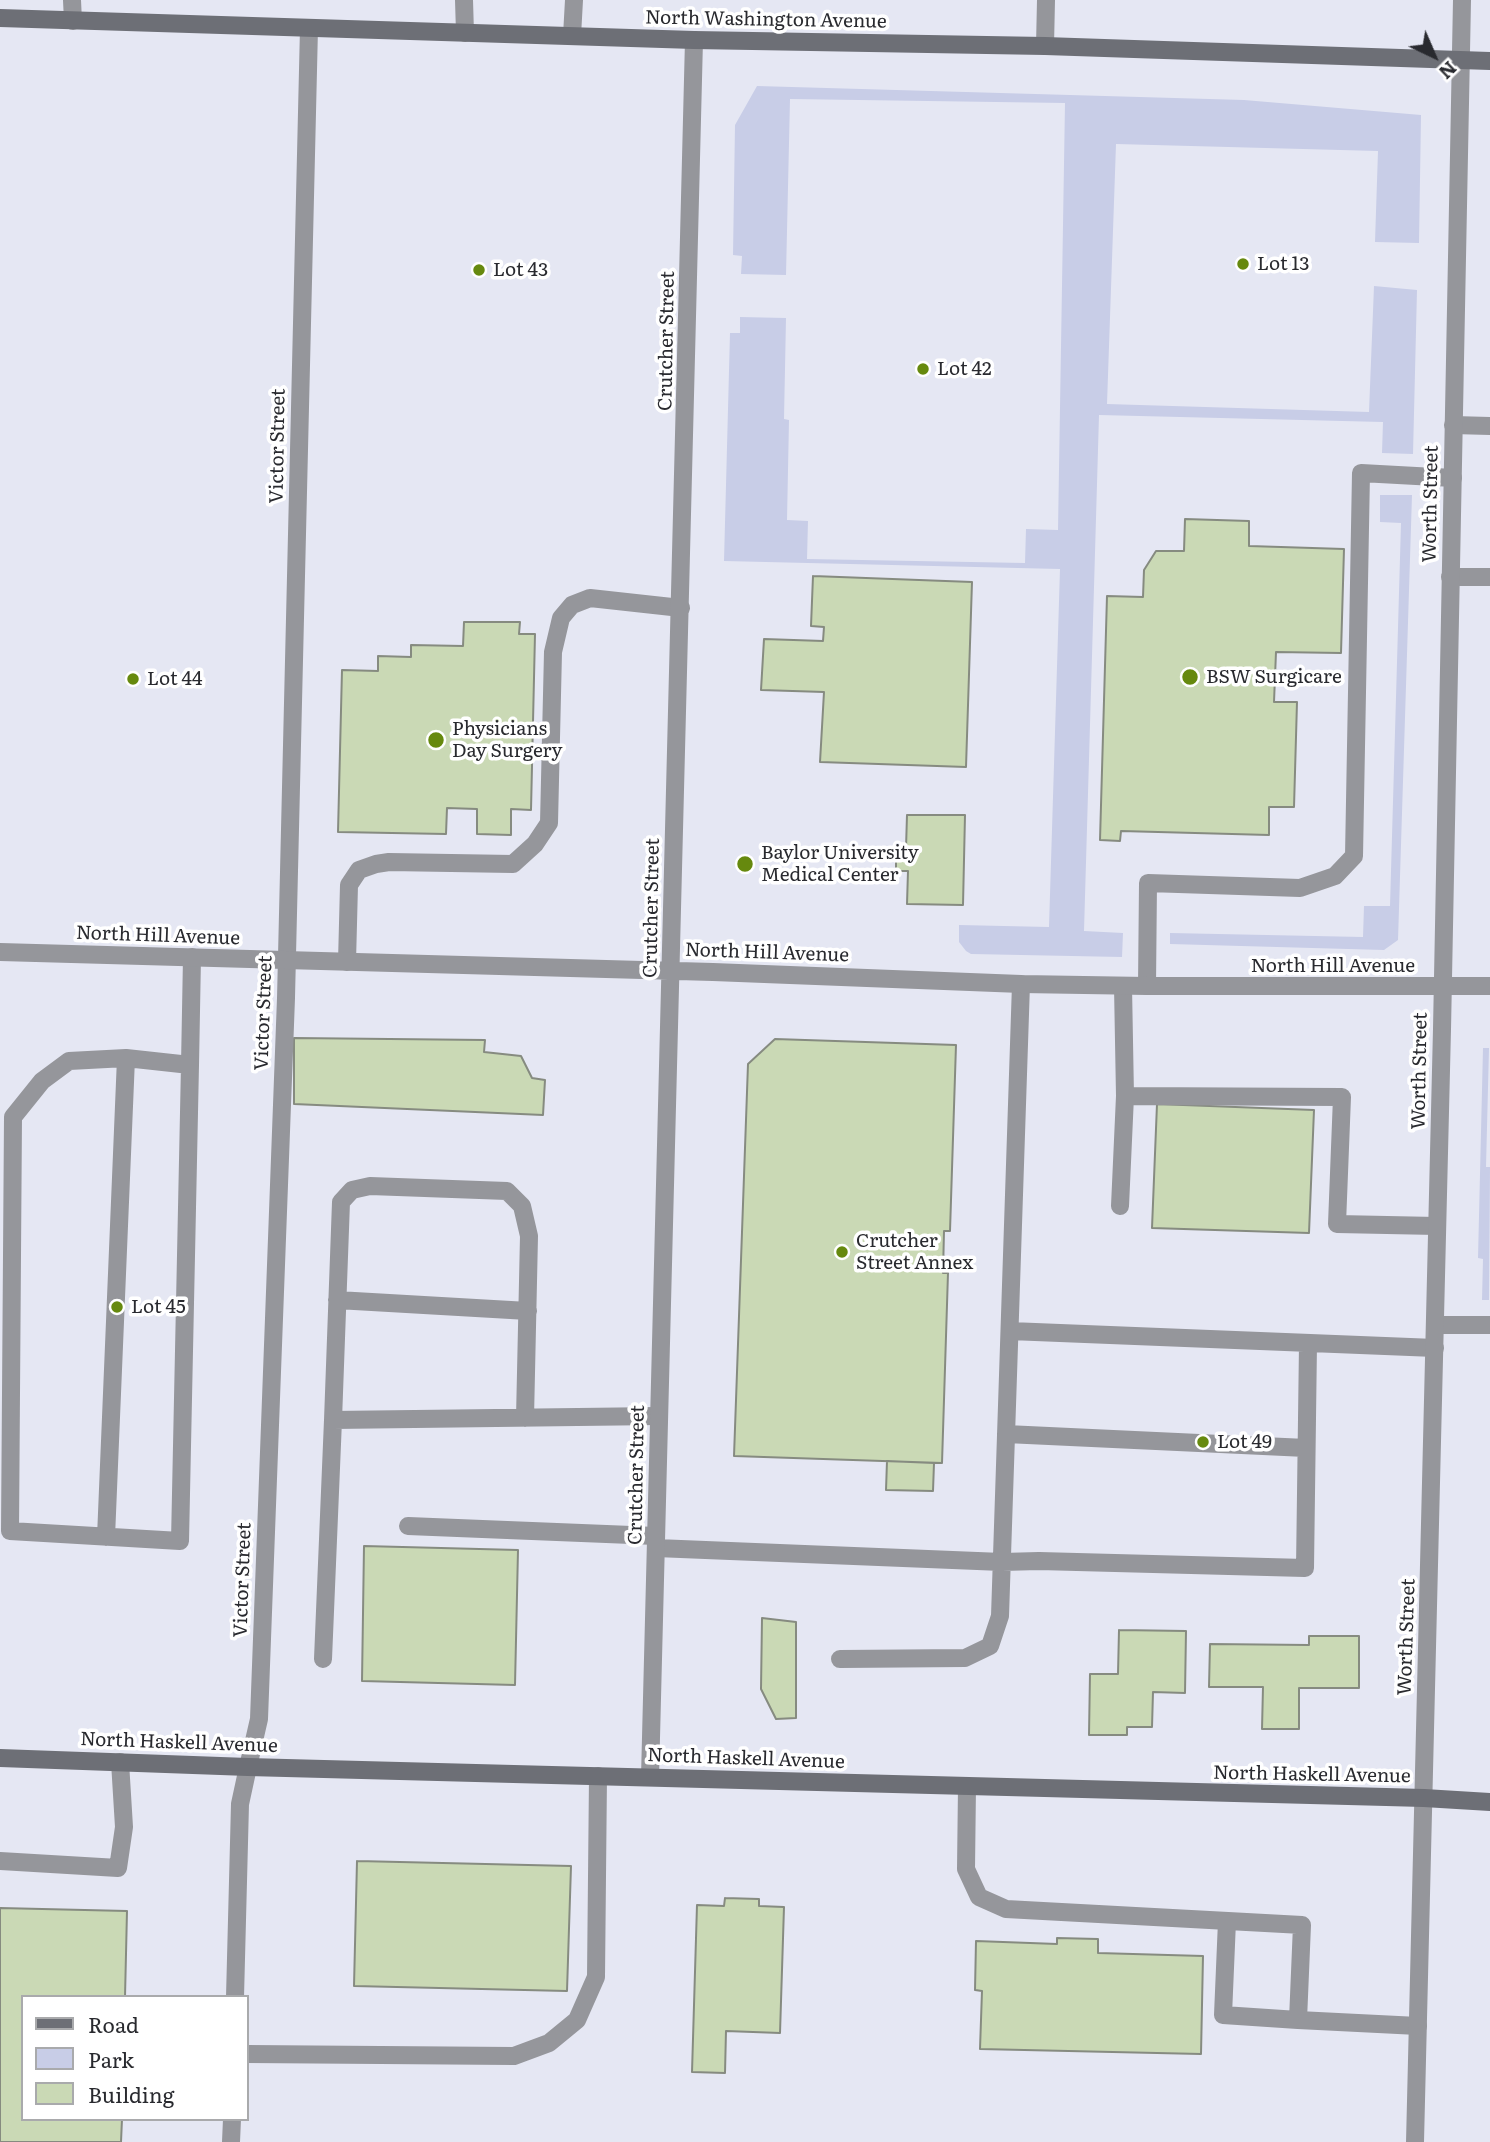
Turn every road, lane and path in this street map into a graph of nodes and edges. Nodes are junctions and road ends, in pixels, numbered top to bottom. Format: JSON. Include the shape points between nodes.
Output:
{"nodes":[{"id":1,"x":72,"y":0,"type":"edge"},
{"id":2,"x":464,"y":0,"type":"edge"},
{"id":3,"x":574,"y":0,"type":"edge"},
{"id":4,"x":1046,"y":0,"type":"edge"},
{"id":5,"x":1462,"y":0,"type":"edge"},
{"id":6,"x":0,"y":19,"type":"edge"},
{"id":7,"x":73,"y":21,"type":"junction"},
{"id":8,"x":309,"y":28,"type":"junction"},
{"id":9,"x":465,"y":33,"type":"junction"},
{"id":10,"x":572,"y":36,"type":"junction"},
{"id":11,"x":694,"y":40,"type":"junction"},
{"id":12,"x":1045,"y":46,"type":"junction"},
{"id":13,"x":1460,"y":60,"type":"junction"},
{"id":14,"x":1490,"y":61,"type":"edge"},
{"id":15,"x":1453,"y":425,"type":"junction"},
{"id":16,"x":1490,"y":426,"type":"edge"},
{"id":17,"x":1453,"y":478,"type":"junction"},
{"id":18,"x":1450,"y":576,"type":"junction"},
{"id":19,"x":1490,"y":577,"type":"edge"},
{"id":20,"x":681,"y":608,"type":"junction"},
{"id":21,"x":0,"y":952,"type":"edge"},
{"id":22,"x":192,"y":957,"type":"junction"},
{"id":23,"x":287,"y":960,"type":"junction"},
{"id":24,"x":347,"y":962,"type":"junction"},
{"id":25,"x":671,"y":971,"type":"junction"},
{"id":26,"x":1021,"y":984,"type":"junction"},
{"id":27,"x":1123,"y":986,"type":"junction"},
{"id":28,"x":1147,"y":986,"type":"junction"},
{"id":29,"x":1490,"y":986,"type":"edge"},
{"id":30,"x":1443,"y":987,"type":"junction"},
{"id":31,"x":125,"y":1058,"type":"junction"},
{"id":32,"x":190,"y":1065,"type":"junction"},
{"id":33,"x":1125,"y":1096,"type":"junction"},
{"id":34,"x":1120,"y":1206,"type":"dead end"},
{"id":35,"x":1437,"y":1226,"type":"junction"},
{"id":36,"x":337,"y":1300,"type":"junction"},
{"id":37,"x":528,"y":1311,"type":"junction"},
{"id":38,"x":1436,"y":1325,"type":"junction"},
{"id":39,"x":1490,"y":1325,"type":"edge"},
{"id":40,"x":1010,"y":1331,"type":"junction"},
{"id":41,"x":1308,"y":1344,"type":"junction"},
{"id":42,"x":1435,"y":1348,"type":"junction"},
{"id":43,"x":659,"y":1416,"type":"junction"},
{"id":44,"x":525,"y":1418,"type":"junction"},
{"id":45,"x":333,"y":1420,"type":"junction"},
{"id":46,"x":1006,"y":1434,"type":"junction"},
{"id":47,"x":1306,"y":1448,"type":"junction"},
{"id":48,"x":408,"y":1526,"type":"dead end"},
{"id":49,"x":106,"y":1537,"type":"junction"},
{"id":50,"x":656,"y":1542,"type":"junction"},
{"id":51,"x":1002,"y":1562,"type":"junction"},
{"id":52,"x":323,"y":1659,"type":"dead end"},
{"id":53,"x":840,"y":1659,"type":"dead end"},
{"id":54,"x":0,"y":1758,"type":"edge"},
{"id":55,"x":120,"y":1762,"type":"junction"},
{"id":56,"x":248,"y":1767,"type":"junction"},
{"id":57,"x":598,"y":1776,"type":"junction"},
{"id":58,"x":650,"y":1777,"type":"junction"},
{"id":59,"x":967,"y":1786,"type":"junction"},
{"id":60,"x":1424,"y":1798,"type":"junction"},
{"id":61,"x":1490,"y":1802,"type":"edge"},
{"id":62,"x":0,"y":1861,"type":"edge"},
{"id":63,"x":1227,"y":1922,"type":"junction"},
{"id":64,"x":235,"y":1995,"type":"edge"},
{"id":65,"x":1298,"y":2020,"type":"junction"},
{"id":66,"x":1418,"y":2026,"type":"junction"},
{"id":67,"x":248,"y":2054,"type":"edge"},
{"id":68,"x":232,"y":2121,"type":"edge"},
{"id":69,"x":232,"y":2142,"type":"edge"},
{"id":70,"x":1415,"y":2142,"type":"edge"}],
"edges":[{"from":1,"to":7,"type":"street"},
{"from":2,"to":9,"type":"street"},
{"from":3,"to":10,"type":"street"},
{"from":4,"to":12,"type":"street"},
{"from":5,"to":13,"type":"street","name":"Worth Street"},
{"from":6,"to":7,"type":"street","name":"North Washington Avenue"},
{"from":7,"to":8,"type":"street","name":"North Washington Avenue"},
{"from":8,"to":9,"type":"street","name":"North Washington Avenue"},
{"from":8,"to":23,"type":"street","name":"Victor Street"},
{"from":9,"to":10,"type":"street","name":"North Washington Avenue"},
{"from":10,"to":11,"type":"street","name":"North Washington Avenue"},
{"from":11,"to":12,"type":"street","name":"North Washington Avenue"},
{"from":11,"to":20,"type":"street","name":"Crutcher Street"},
{"from":12,"to":13,"type":"street","name":"North Washington Avenue"},
{"from":13,"to":14,"type":"street","name":"North Washington Avenue"},
{"from":13,"to":15,"type":"street","name":"Worth Street"},
{"from":15,"to":16,"type":"street"},
{"from":15,"to":17,"type":"street","name":"Worth Street"},
{"from":17,"to":18,"type":"street","name":"Worth Street"},
{"from":17,"to":28,"type":"street","via":[[1362,473],[1354,856],[1335,876],[1300,888],[1147,883]]},
{"from":18,"to":19,"type":"street"},
{"from":18,"to":30,"type":"street","name":"Worth Street"},
{"from":20,"to":24,"type":"street","via":[[590,598],[572,605],[561,618],[554,652],[549,823],[513,864],[389,862],[359,870],[349,885]]},
{"from":20,"to":25,"type":"street","name":"Crutcher Street"},
{"from":21,"to":22,"type":"street","name":"North Hill Avenue"},
{"from":22,"to":23,"type":"street","name":"North Hill Avenue"},
{"from":22,"to":32,"type":"street"},
{"from":23,"to":24,"type":"street","name":"North Hill Avenue"},
{"from":23,"to":56,"type":"street","name":"Victor Street","via":[[259,1719]]},
{"from":24,"to":25,"type":"street","name":"North Hill Avenue"},
{"from":25,"to":26,"type":"street","name":"North Hill Avenue"},
{"from":25,"to":43,"type":"street","name":"Crutcher Street"},
{"from":26,"to":27,"type":"street","name":"North Hill Avenue"},
{"from":26,"to":40,"type":"street"},
{"from":27,"to":28,"type":"street","name":"North Hill Avenue"},
{"from":27,"to":33,"type":"street"},
{"from":28,"to":30,"type":"street","name":"North Hill Avenue"},
{"from":29,"to":30,"type":"street","name":"North Hill Avenue"},
{"from":30,"to":35,"type":"street","name":"Worth Street"},
{"from":31,"to":32,"type":"street"},
{"from":31,"to":49,"type":"street"},
{"from":31,"to":49,"type":"street","via":[[69,1061],[42,1081],[13,1117],[10,1531]]},
{"from":32,"to":49,"type":"street","via":[[180,1541]]},
{"from":33,"to":34,"type":"street"},
{"from":33,"to":35,"type":"street","via":[[1342,1097],[1337,1224]]},
{"from":35,"to":38,"type":"street","name":"Worth Street"},
{"from":36,"to":37,"type":"street"},
{"from":36,"to":37,"type":"street","via":[[341,1202],[352,1190],[370,1186],[507,1191],[522,1206],[529,1236]]},
{"from":36,"to":45,"type":"street"},
{"from":37,"to":44,"type":"street"},
{"from":38,"to":39,"type":"street"},
{"from":38,"to":42,"type":"street","name":"Worth Street"},
{"from":40,"to":41,"type":"street"},
{"from":40,"to":46,"type":"street"},
{"from":41,"to":42,"type":"street"},
{"from":41,"to":47,"type":"street"},
{"from":42,"to":60,"type":"street","name":"Worth Street"},
{"from":43,"to":44,"type":"street"},
{"from":43,"to":50,"type":"street","name":"Crutcher Street"},
{"from":44,"to":45,"type":"street"},
{"from":45,"to":52,"type":"street"},
{"from":46,"to":47,"type":"street"},
{"from":46,"to":51,"type":"street"},
{"from":47,"to":51,"type":"street","via":[[1305,1568]]},
{"from":48,"to":50,"type":"street"},
{"from":50,"to":51,"type":"street"},
{"from":50,"to":58,"type":"street","name":"Crutcher Street"},
{"from":51,"to":53,"type":"street","via":[[1000,1616],[990,1646],[965,1658]]},
{"from":54,"to":55,"type":"street","name":"North Haskell Avenue"},
{"from":55,"to":56,"type":"street","name":"North Haskell Avenue"},
{"from":55,"to":62,"type":"street","via":[[124,1827],[118,1868]]},
{"from":56,"to":57,"type":"street","name":"North Haskell Avenue"},
{"from":56,"to":64,"type":"street","name":"Victor Street","via":[[240,1804]]},
{"from":57,"to":58,"type":"street","name":"North Haskell Avenue"},
{"from":57,"to":67,"type":"street","via":[[596,1977],[577,2020],[549,2043],[514,2056]]},
{"from":58,"to":59,"type":"street","name":"North Haskell Avenue"},
{"from":59,"to":60,"type":"street","name":"North Haskell Avenue"},
{"from":59,"to":63,"type":"street","via":[[966,1869],[979,1896],[1006,1909]]},
{"from":60,"to":61,"type":"street","name":"North Haskell Avenue"},
{"from":60,"to":66,"type":"street","name":"Worth Street"},
{"from":63,"to":65,"type":"street","via":[[1223,2015]]},
{"from":63,"to":65,"type":"street","via":[[1302,1925]]},
{"from":65,"to":66,"type":"street"},
{"from":66,"to":70,"type":"street","name":"Worth Street"},
{"from":68,"to":69,"type":"street"}]}
